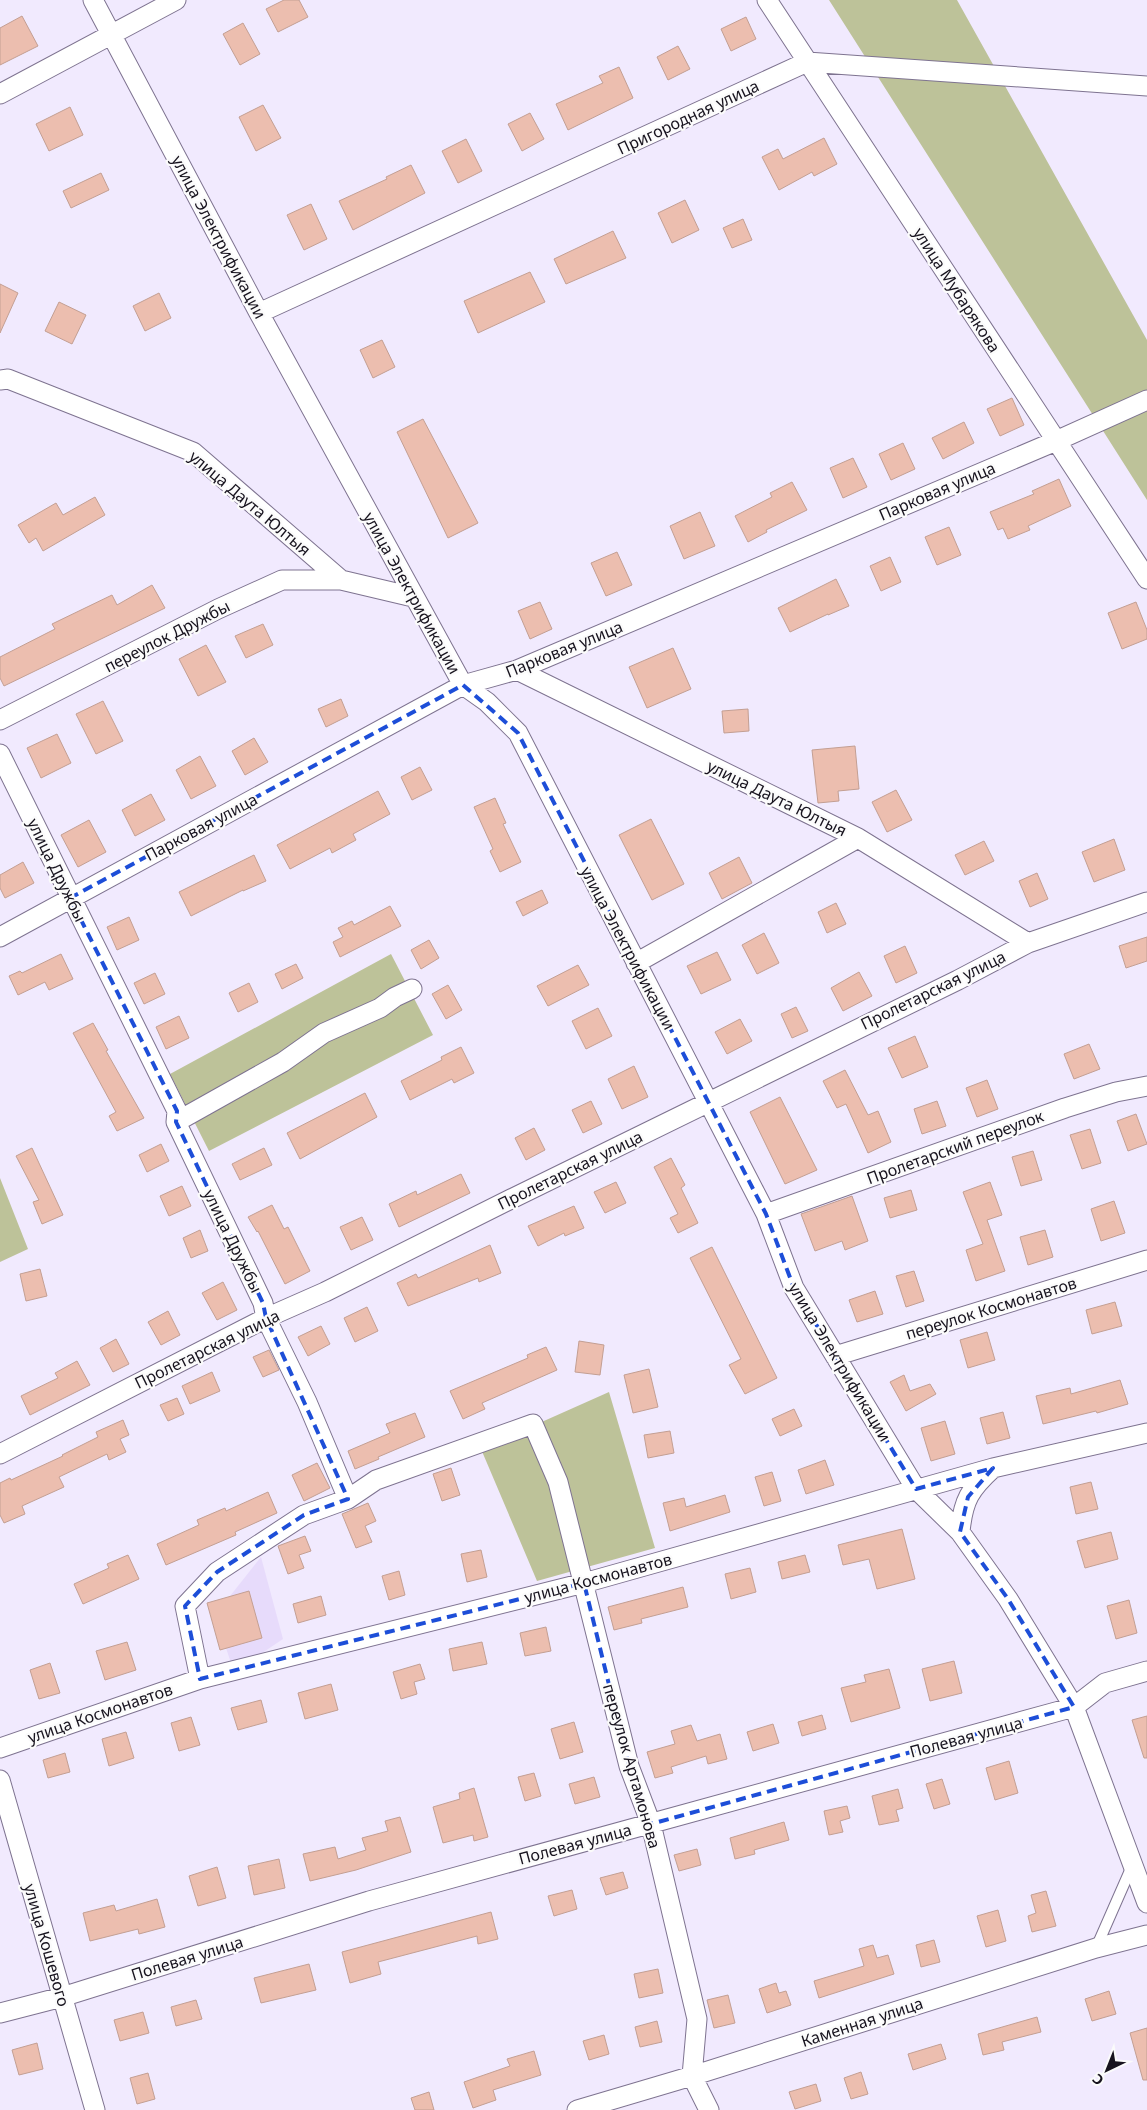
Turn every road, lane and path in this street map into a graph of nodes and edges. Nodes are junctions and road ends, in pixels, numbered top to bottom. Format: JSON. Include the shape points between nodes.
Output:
{"nodes":[{"id":1,"x":93,"y":0,"type":"edge"},
{"id":2,"x":176,"y":0,"type":"edge"},
{"id":3,"x":767,"y":0,"type":"edge"},
{"id":4,"x":112,"y":35,"type":"junction"},
{"id":5,"x":807,"y":62,"type":"junction"},
{"id":6,"x":1147,"y":86,"type":"edge"},
{"id":7,"x":0,"y":94,"type":"edge"},
{"id":8,"x":259,"y":313,"type":"junction"},
{"id":9,"x":0,"y":380,"type":"edge"},
{"id":10,"x":1147,"y":400,"type":"edge"},
{"id":11,"x":1056,"y":441,"type":"junction"},
{"id":12,"x":1147,"y":579,"type":"edge"},
{"id":13,"x":341,"y":580,"type":"junction"},
{"id":14,"x":413,"y":597,"type":"junction"},
{"id":15,"x":517,"y":670,"type":"junction"},
{"id":16,"x":463,"y":685,"type":"junction"},
{"id":17,"x":0,"y":720,"type":"edge"},
{"id":18,"x":0,"y":754,"type":"edge"},
{"id":19,"x":858,"y":838,"type":"junction"},
{"id":20,"x":70,"y":898,"type":"junction"},
{"id":21,"x":1147,"y":902,"type":"edge"},
{"id":22,"x":0,"y":936,"type":"edge"},
{"id":23,"x":1028,"y":943,"type":"junction"},
{"id":24,"x":636,"y":963,"type":"junction"},
{"id":25,"x":412,"y":989,"type":"dead end"},
{"id":26,"x":1147,"y":1086,"type":"edge"},
{"id":27,"x":710,"y":1102,"type":"junction"},
{"id":28,"x":176,"y":1122,"type":"junction"},
{"id":29,"x":766,"y":1214,"type":"junction"},
{"id":30,"x":1147,"y":1260,"type":"edge"},
{"id":31,"x":266,"y":1318,"type":"junction"},
{"id":32,"x":835,"y":1356,"type":"junction"},
{"id":33,"x":1147,"y":1432,"type":"edge"},
{"id":34,"x":0,"y":1454,"type":"edge"},
{"id":35,"x":994,"y":1468,"type":"junction"},
{"id":36,"x":916,"y":1489,"type":"junction"},
{"id":37,"x":348,"y":1499,"type":"junction"},
{"id":38,"x":960,"y":1532,"type":"junction"},
{"id":39,"x":584,"y":1583,"type":"junction"},
{"id":40,"x":1147,"y":1671,"type":"edge"},
{"id":41,"x":200,"y":1679,"type":"junction"},
{"id":42,"x":1074,"y":1707,"type":"junction"},
{"id":43,"x":0,"y":1748,"type":"edge"},
{"id":44,"x":0,"y":1780,"type":"edge"},
{"id":45,"x":651,"y":1824,"type":"junction"},
{"id":46,"x":1133,"y":1866,"type":"junction"},
{"id":47,"x":1147,"y":1903,"type":"edge"},
{"id":48,"x":1147,"y":1935,"type":"edge"},
{"id":49,"x":1096,"y":1948,"type":"junction"},
{"id":50,"x":62,"y":1997,"type":"junction"},
{"id":51,"x":0,"y":2013,"type":"edge"},
{"id":52,"x":692,"y":2076,"type":"junction"},
{"id":53,"x":95,"y":2110,"type":"edge"},
{"id":54,"x":577,"y":2110,"type":"edge"},
{"id":55,"x":709,"y":2110,"type":"edge"}],
"edges":[{"from":1,"to":4,"type":"street","name":"улица Электрификации"},
{"from":2,"to":4,"type":"street"},
{"from":3,"to":5,"type":"street","name":"улица Мубарякова"},
{"from":4,"to":7,"type":"street"},
{"from":4,"to":8,"type":"street","name":"улица Электрификации"},
{"from":5,"to":6,"type":"street","name":"Пригородная улица"},
{"from":5,"to":8,"type":"street","name":"Пригородная улица"},
{"from":5,"to":11,"type":"street","name":"улица Мубарякова"},
{"from":8,"to":14,"type":"street","name":"улица Электрификации"},
{"from":9,"to":13,"type":"street","name":"улица Даута Юлтыя","via":[[8,379],[193,452]]},
{"from":10,"to":11,"type":"street","name":"Парковая улица"},
{"from":11,"to":12,"type":"street","name":"улица Мубарякова"},
{"from":11,"to":15,"type":"street","name":"Парковая улица"},
{"from":13,"to":14,"type":"street","name":"улица Даута Юлтыя"},
{"from":13,"to":17,"type":"street","name":"переулок Дружбы","via":[[282,580]]},
{"from":14,"to":16,"type":"street","name":"улица Электрификации"},
{"from":15,"to":16,"type":"street","name":"Парковая улица"},
{"from":15,"to":19,"type":"street","name":"улица Даута Юлтыя"},
{"from":16,"to":20,"type":"street","name":"Парковая улица"},
{"from":16,"to":24,"type":"street","name":"улица Электрификации","via":[[487,702],[518,733]]},
{"from":18,"to":20,"type":"street","name":"улица Дружбы"},
{"from":19,"to":23,"type":"street","name":"улица Даута Юлтыя"},
{"from":19,"to":24,"type":"street"},
{"from":20,"to":22,"type":"street","name":"Парковая улица"},
{"from":20,"to":28,"type":"street","name":"улица Дружбы","via":[[176,1111]]},
{"from":21,"to":23,"type":"street","name":"Пролетарская улица"},
{"from":23,"to":27,"type":"street","name":"Пролетарская улица"},
{"from":24,"to":27,"type":"street","name":"улица Электрификации"},
{"from":25,"to":28,"type":"street","via":[[380,1008],[324,1033],[283,1062]]},
{"from":26,"to":29,"type":"street","name":"Пролетарский переулок","via":[[1064,1108]]},
{"from":27,"to":29,"type":"street","name":"улица Электрификации"},
{"from":27,"to":31,"type":"street","name":"Пролетарская улица"},
{"from":28,"to":31,"type":"street","name":"улица Дружбы","via":[[263,1303]]},
{"from":29,"to":32,"type":"street","name":"улица Электрификации","via":[[794,1288]]},
{"from":30,"to":32,"type":"street","name":"переулок Космонавтов"},
{"from":31,"to":34,"type":"street","name":"Пролетарская улица"},
{"from":31,"to":37,"type":"street","name":"улица Дружбы","via":[[307,1402]]},
{"from":32,"to":36,"type":"street","name":"улица Электрификации"},
{"from":33,"to":35,"type":"street","name":"улица Космонавтов"},
{"from":35,"to":36,"type":"street","name":"улица Космонавтов"},
{"from":35,"to":38,"type":"street","name":"улица Космонавтов","via":[[975,1484],[968,1497]]},
{"from":36,"to":38,"type":"street","name":"улица Электрификации"},
{"from":36,"to":39,"type":"street","name":"улица Космонавтов"},
{"from":37,"to":39,"type":"street","name":"переулок Артамонова","via":[[376,1480],[533,1424],[558,1482]]},
{"from":37,"to":41,"type":"street","via":[[304,1515],[217,1572],[185,1606]]},
{"from":38,"to":42,"type":"street","name":"улица Электрификации","via":[[1008,1600]]},
{"from":39,"to":41,"type":"street","name":"улица Космонавтов"},
{"from":39,"to":45,"type":"street","name":"переулок Артамонова","via":[[629,1766]]},
{"from":40,"to":42,"type":"street","name":"Полевая улица","via":[[1105,1683]]},
{"from":41,"to":43,"type":"street","name":"улица Космонавтов"},
{"from":42,"to":45,"type":"street","name":"Полевая улица"},
{"from":42,"to":46,"type":"street","name":"улица Электрификации"},
{"from":44,"to":50,"type":"street","name":"улица Кошевого"},
{"from":45,"to":50,"type":"street","name":"Полевая улица","via":[[369,1901]]},
{"from":45,"to":52,"type":"street","name":"переулок Артамонова","via":[[697,2019]]},
{"from":46,"to":47,"type":"street","name":"улица Электрификации"},
{"from":46,"to":49,"type":"lane"},
{"from":48,"to":49,"type":"street","name":"Каменная улица"},
{"from":49,"to":52,"type":"street","name":"Каменная улица"},
{"from":50,"to":51,"type":"street","name":"Полевая улица"},
{"from":50,"to":53,"type":"street","name":"улица Кошевого"},
{"from":52,"to":54,"type":"street","name":"Каменная улица"},
{"from":52,"to":55,"type":"street"}]}
